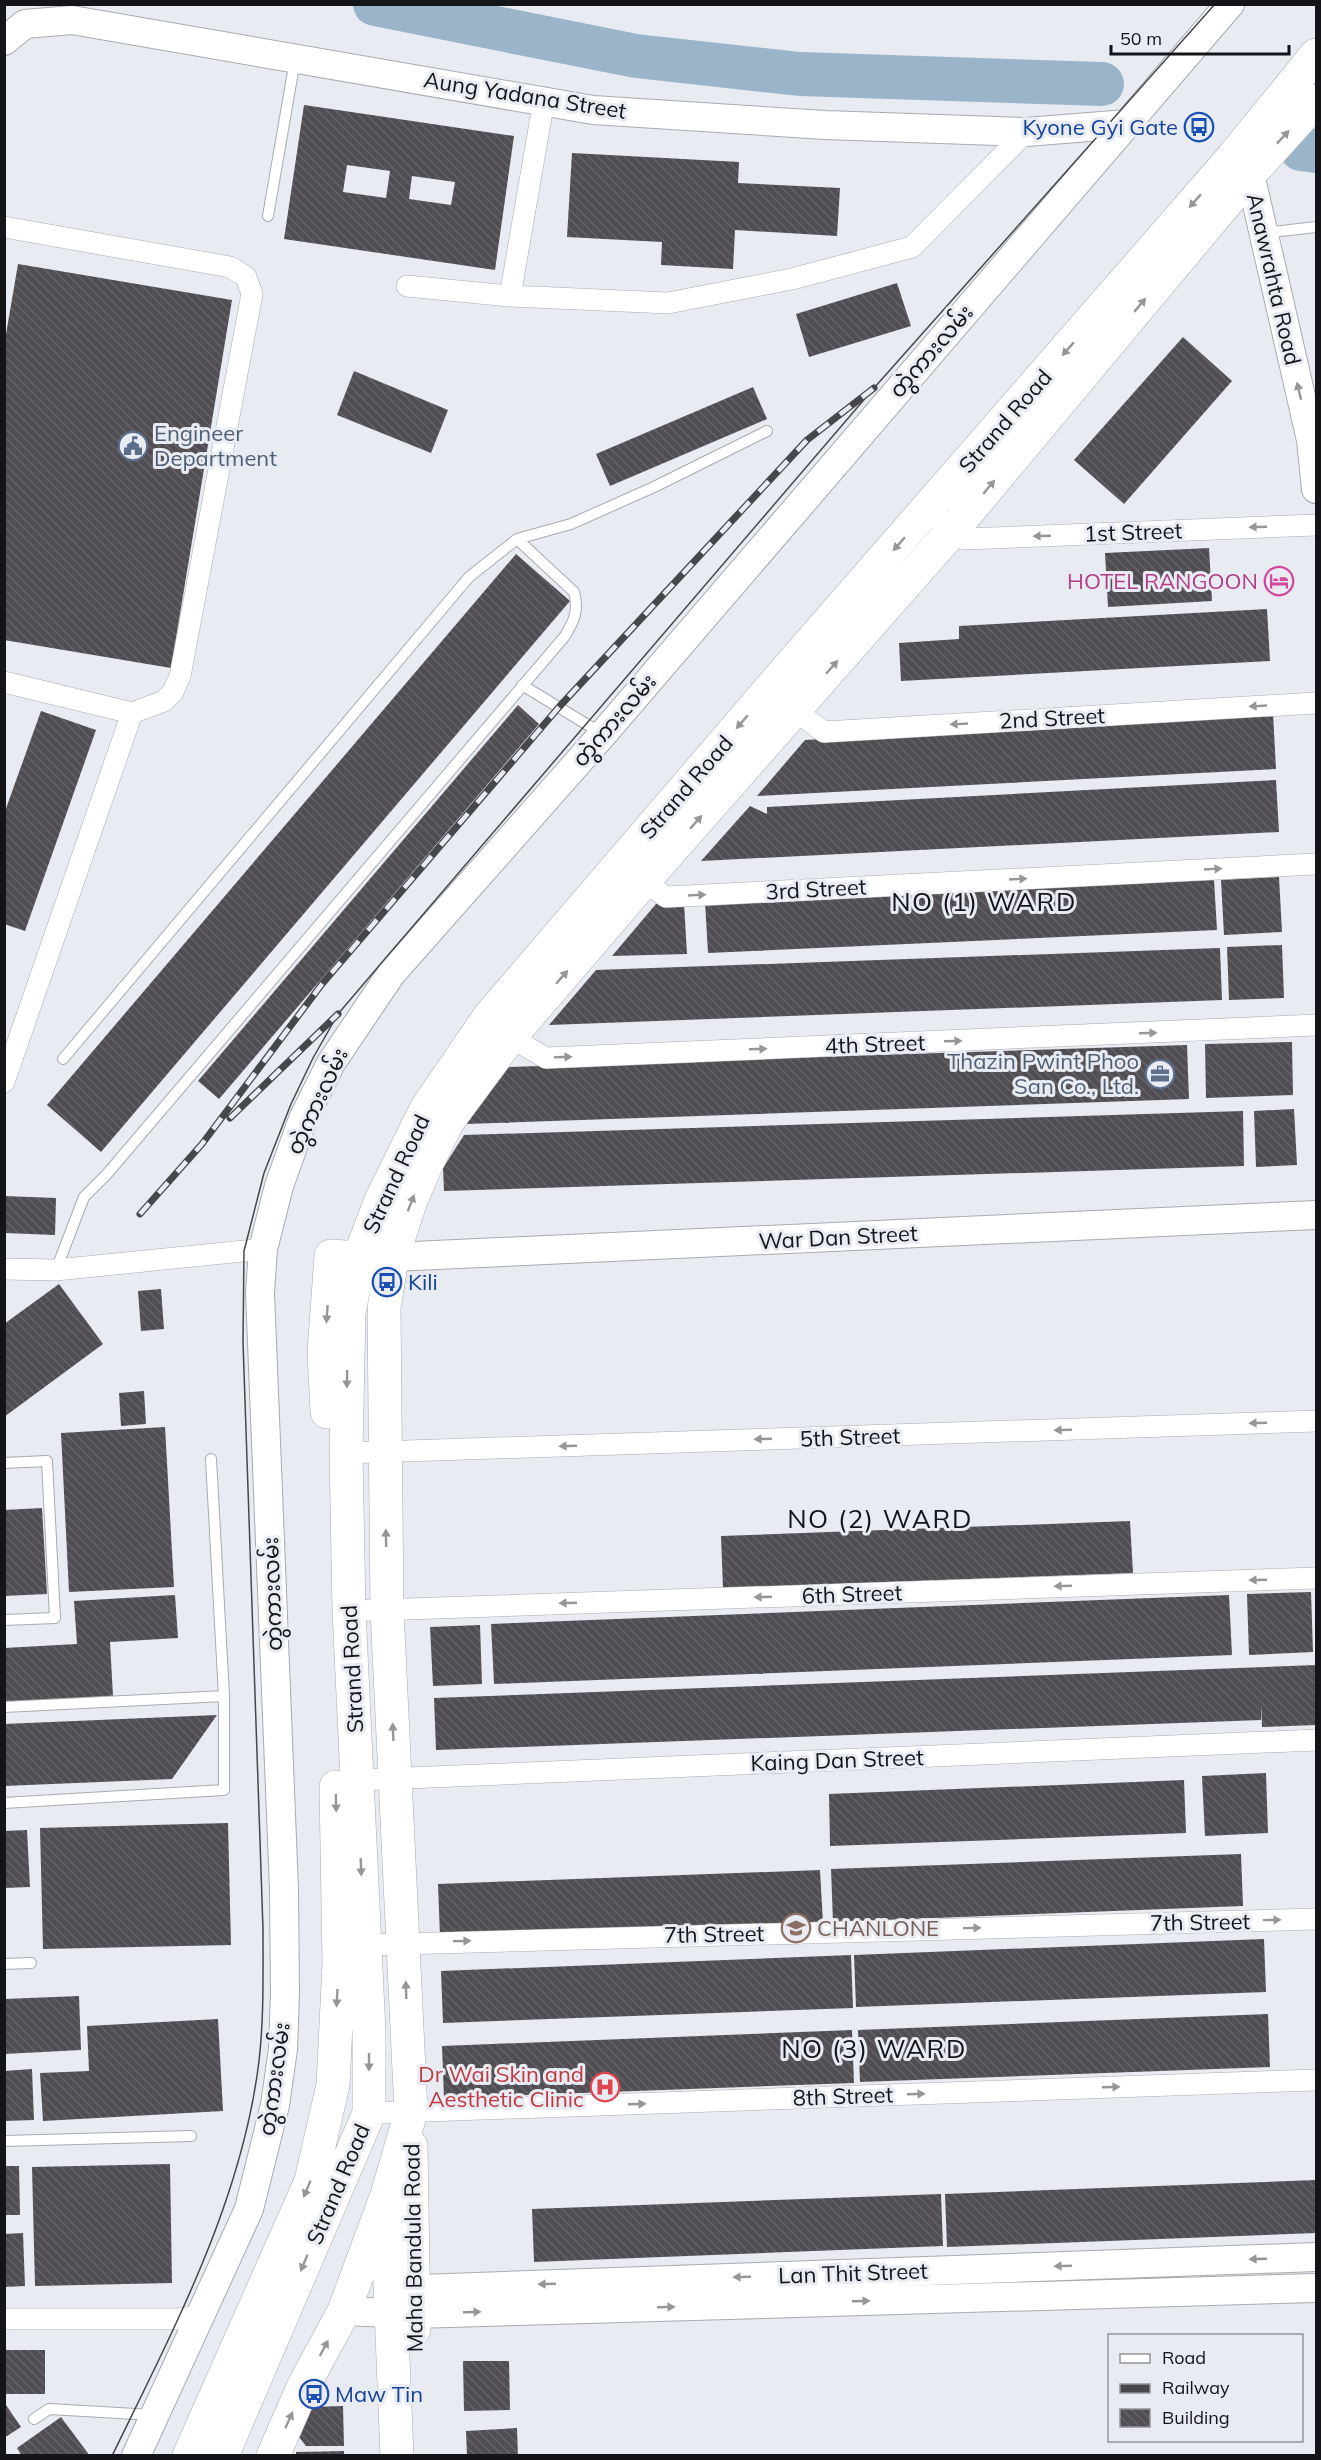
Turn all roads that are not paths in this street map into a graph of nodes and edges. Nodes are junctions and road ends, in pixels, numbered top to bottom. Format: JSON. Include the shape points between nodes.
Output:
{"nodes":[{"id":1,"x":1230,"y":4,"type":"edge"},
{"id":2,"x":4,"y":41,"type":"edge"},
{"id":3,"x":1317,"y":55,"type":"edge"},
{"id":4,"x":296,"y":58,"type":"junction"},
{"id":5,"x":1307,"y":92,"type":"edge"},
{"id":6,"x":544,"y":100,"type":"junction"},
{"id":7,"x":1127,"y":124,"type":"junction"},
{"id":8,"x":1026,"y":132,"type":"junction"},
{"id":9,"x":1242,"y":165,"type":"junction"},
{"id":10,"x":268,"y":216,"type":"dead end"},
{"id":11,"x":4,"y":226,"type":"edge"},
{"id":12,"x":1317,"y":227,"type":"edge"},
{"id":13,"x":1262,"y":233,"type":"junction"},
{"id":14,"x":407,"y":286,"type":"dead end"},
{"id":15,"x":510,"y":296,"type":"junction"},
{"id":16,"x":767,"y":431,"type":"dead end"},
{"id":17,"x":1317,"y":489,"type":"edge"},
{"id":18,"x":928,"y":510,"type":"junction"},
{"id":19,"x":1317,"y":525,"type":"edge"},
{"id":20,"x":951,"y":532,"type":"junction"},
{"id":21,"x":517,"y":539,"type":"junction"},
{"id":22,"x":4,"y":682,"type":"edge"},
{"id":23,"x":522,"y":685,"type":"junction"},
{"id":24,"x":770,"y":689,"type":"junction"},
{"id":25,"x":1317,"y":703,"type":"edge"},
{"id":26,"x":794,"y":711,"type":"junction"},
{"id":27,"x":132,"y":713,"type":"junction"},
{"id":28,"x":603,"y":734,"type":"junction"},
{"id":29,"x":1317,"y":864,"type":"edge"},
{"id":30,"x":632,"y":872,"type":"junction"},
{"id":31,"x":1317,"y":1025,"type":"edge"},
{"id":32,"x":500,"y":1027,"type":"junction"},
{"id":33,"x":63,"y":1059,"type":"dead end"},
{"id":34,"x":4,"y":1082,"type":"edge"},
{"id":35,"x":1317,"y":1215,"type":"edge"},
{"id":36,"x":263,"y":1249,"type":"junction"},
{"id":37,"x":345,"y":1257,"type":"junction"},
{"id":38,"x":392,"y":1258,"type":"junction"},
{"id":39,"x":4,"y":1269,"type":"edge"},
{"id":40,"x":56,"y":1270,"type":"junction"},
{"id":41,"x":1317,"y":1421,"type":"edge"},
{"id":42,"x":384,"y":1452,"type":"junction"},
{"id":43,"x":346,"y":1453,"type":"junction"},
{"id":44,"x":211,"y":1459,"type":"dead end"},
{"id":45,"x":4,"y":1463,"type":"edge"},
{"id":46,"x":1317,"y":1578,"type":"edge"},
{"id":47,"x":387,"y":1610,"type":"junction"},
{"id":48,"x":349,"y":1611,"type":"junction"},
{"id":49,"x":4,"y":1620,"type":"edge"},
{"id":50,"x":224,"y":1696,"type":"junction"},
{"id":51,"x":4,"y":1707,"type":"edge"},
{"id":52,"x":1317,"y":1740,"type":"edge"},
{"id":53,"x":395,"y":1778,"type":"junction"},
{"id":54,"x":357,"y":1780,"type":"junction"},
{"id":55,"x":4,"y":1803,"type":"edge"},
{"id":56,"x":1317,"y":1919,"type":"edge"},
{"id":57,"x":404,"y":1942,"type":"junction"},
{"id":58,"x":364,"y":1945,"type":"junction"},
{"id":59,"x":32,"y":1963,"type":"dead end"},
{"id":60,"x":4,"y":1964,"type":"edge"},
{"id":61,"x":1317,"y":2080,"type":"edge"},
{"id":62,"x":411,"y":2112,"type":"junction"},
{"id":63,"x":369,"y":2113,"type":"junction"},
{"id":64,"x":191,"y":2136,"type":"dead end"},
{"id":65,"x":4,"y":2141,"type":"edge"},
{"id":66,"x":387,"y":2194,"type":"junction"},
{"id":67,"x":1317,"y":2257,"type":"edge"},
{"id":68,"x":1167,"y":2262,"type":"junction"},
{"id":69,"x":1317,"y":2289,"type":"edge"},
{"id":70,"x":1167,"y":2293,"type":"junction"},
{"id":71,"x":618,"y":2295,"type":"junction"},
{"id":72,"x":402,"y":2302,"type":"junction"},
{"id":73,"x":344,"y":2311,"type":"junction"},
{"id":74,"x":201,"y":2316,"type":"junction"},
{"id":75,"x":4,"y":2319,"type":"edge"},
{"id":76,"x":155,"y":2415,"type":"junction"},
{"id":77,"x":34,"y":2419,"type":"dead end"},
{"id":78,"x":136,"y":2456,"type":"edge"},
{"id":79,"x":189,"y":2456,"type":"edge"},
{"id":80,"x":222,"y":2456,"type":"edge"},
{"id":81,"x":273,"y":2456,"type":"edge"},
{"id":82,"x":397,"y":2456,"type":"edge"},
{"id":83,"x":418,"y":2456,"type":"edge"}],
"edges":[{"from":1,"to":7,"type":"main road","name":"တွဲကားလမ်း"},
{"from":2,"to":4,"type":"main road","name":"Aung Yadana Street","via":[[26,24],[72,20]]},
{"from":3,"to":5,"type":"main road","name":"Strand Road"},
{"from":4,"to":6,"type":"main road","name":"Aung Yadana Street"},
{"from":4,"to":10,"type":"lane"},
{"from":5,"to":9,"type":"main road","name":"Strand Road"},
{"from":6,"to":8,"type":"main road","name":"Aung Yadana Street","via":[[593,110],[825,125]]},
{"from":6,"to":15,"type":"street"},
{"from":7,"to":8,"type":"main road","name":"Aung Yadana Street"},
{"from":7,"to":28,"type":"main road","name":"တွဲကားလမ်း"},
{"from":8,"to":15,"type":"street","via":[[912,247],[792,279],[668,303]]},
{"from":9,"to":13,"type":"main road","name":"Anawrahta Road"},
{"from":9,"to":18,"type":"main road","name":"Strand Road","one_way":true},
{"from":20,"to":9,"type":"main road","name":"Strand Road","one_way":true},
{"from":11,"to":27,"type":"street","via":[[230,267],[246,277],[252,294],[180,676],[164,701]]},
{"from":12,"to":13,"type":"lane"},
{"from":17,"to":13,"type":"main road","name":"Anawrahta Road","one_way":true,"via":[[1311,440]]},
{"from":14,"to":15,"type":"street"},
{"from":16,"to":21,"type":"lane","via":[[571,524]]},
{"from":18,"to":20,"type":"street"},
{"from":18,"to":24,"type":"main road","name":"Strand Road","one_way":true},
{"from":19,"to":20,"type":"street","name":"1st Street","one_way":true,"via":[[965,539]]},
{"from":26,"to":20,"type":"main road","name":"Strand Road","one_way":true},
{"from":21,"to":23,"type":"lane","via":[[574,592],[577,603],[576,617],[565,636]]},
{"from":21,"to":33,"type":"lane","via":[[469,577]]},
{"from":22,"to":27,"type":"street"},
{"from":23,"to":28,"type":"lane"},
{"from":23,"to":40,"type":"lane","via":[[84,1197]]},
{"from":24,"to":26,"type":"street","name":"2nd Street"},
{"from":24,"to":30,"type":"main road","name":"Strand Road","one_way":true},
{"from":25,"to":26,"type":"street","name":"2nd Street","one_way":true,"via":[[824,732]]},
{"from":30,"to":26,"type":"main road","name":"Strand Road","one_way":true},
{"from":27,"to":34,"type":"street"},
{"from":28,"to":36,"type":"main road","name":"တွဲကားလမ်း","via":[[391,974],[331,1062],[299,1130]]},
{"from":30,"to":29,"type":"street","name":"3rd Street","one_way":true,"via":[[666,897]]},
{"from":30,"to":32,"type":"main road","name":"Strand Road"},
{"from":32,"to":31,"type":"street","name":"4th Street","one_way":true,"via":[[546,1058]]},
{"from":32,"to":37,"type":"main road","name":"Strand Road","via":[[426,1109],[381,1200]]},
{"from":38,"to":32,"type":"main road","name":"Strand Road","one_way":true,"via":[[410,1203],[448,1121]]},
{"from":35,"to":38,"type":"main road","name":"War Dan Street"},
{"from":36,"to":40,"type":"street"},
{"from":36,"to":74,"type":"main road","name":"တွဲကားလမ်း","via":[[260,1293],[284,1889],[283,2049],[275,2105],[249,2209]]},
{"from":37,"to":38,"type":"main road","name":"War Dan Street"},
{"from":37,"to":43,"type":"main road","name":"Strand Road","one_way":true,"via":[[349,1312]]},
{"from":37,"to":79,"type":"main road","one_way":true,"via":[[324,1352],[331,1470],[339,1964],[333,2085],[311,2181]]},
{"from":38,"to":42,"type":"main road","name":"Strand Road","via":[[384,1308]]},
{"from":39,"to":40,"type":"street"},
{"from":41,"to":42,"type":"street","name":"5th Street","one_way":true},
{"from":42,"to":43,"type":"street","name":"5th Street"},
{"from":47,"to":42,"type":"main road","name":"Strand Road","one_way":true},
{"from":43,"to":48,"type":"main road","name":"Strand Road"},
{"from":44,"to":50,"type":"lane"},
{"from":45,"to":49,"type":"lane","via":[[47,1461],[55,1618]]},
{"from":46,"to":47,"type":"street","name":"6th Street","one_way":true},
{"from":47,"to":48,"type":"street","name":"6th Street"},
{"from":53,"to":47,"type":"main road","name":"Strand Road","one_way":true},
{"from":48,"to":54,"type":"main road","name":"Strand Road"},
{"from":50,"to":51,"type":"lane"},
{"from":50,"to":55,"type":"lane","via":[[224,1791]]},
{"from":52,"to":53,"type":"street","name":"Kaing Dan Street"},
{"from":53,"to":54,"type":"street","name":"Kaing Dan Street"},
{"from":53,"to":57,"type":"main road","name":"Strand Road"},
{"from":54,"to":58,"type":"main road","name":"Strand Road","one_way":true},
{"from":57,"to":56,"type":"street","name":"7th Street","one_way":true},
{"from":57,"to":58,"type":"street","name":"7th Street"},
{"from":62,"to":57,"type":"main road","name":"Strand Road","one_way":true},
{"from":58,"to":63,"type":"main road","name":"Strand Road","one_way":true},
{"from":59,"to":60,"type":"lane"},
{"from":62,"to":61,"type":"street","name":"8th Street","one_way":true},
{"from":62,"to":63,"type":"street","name":"8th Street"},
{"from":62,"to":66,"type":"main road","name":"Strand Road"},
{"from":62,"to":72,"type":"main road","name":"Maha Bandula Road"},
{"from":63,"to":66,"type":"main road","name":"Maha Bandula Road"},
{"from":63,"to":80,"type":"main road","name":"Strand Road","one_way":true},
{"from":64,"to":65,"type":"lane"},
{"from":66,"to":72,"type":"main road","name":"Maha Bandula Road"},
{"from":66,"to":73,"type":"main road","name":"Strand Road"},
{"from":67,"to":68,"type":"main road","name":"Lan Thit Street","one_way":true},
{"from":68,"to":70,"type":"main road"},
{"from":68,"to":71,"type":"main road","name":"Lan Thit Street","one_way":true},
{"from":69,"to":70,"type":"main road","name":"Lan Thit Street"},
{"from":71,"to":70,"type":"main road","name":"Lan Thit Street","one_way":true},
{"from":71,"to":72,"type":"main road","name":"Lan Thit Street"},
{"from":72,"to":73,"type":"main road","name":"Lan Thit Street"},
{"from":72,"to":82,"type":"main road","name":"Maha Bandula Road"},
{"from":72,"to":83,"type":"main road","name":"Maha Bandula Road"},
{"from":81,"to":73,"type":"main road","name":"Strand Road","one_way":true,"via":[[304,2385]]},
{"from":74,"to":75,"type":"street"},
{"from":74,"to":76,"type":"main road","name":"တွဲကားလမ်း"},
{"from":76,"to":77,"type":"lane","via":[[49,2409]]},
{"from":76,"to":78,"type":"main road","name":"တွဲကားလမ်း"}]}
